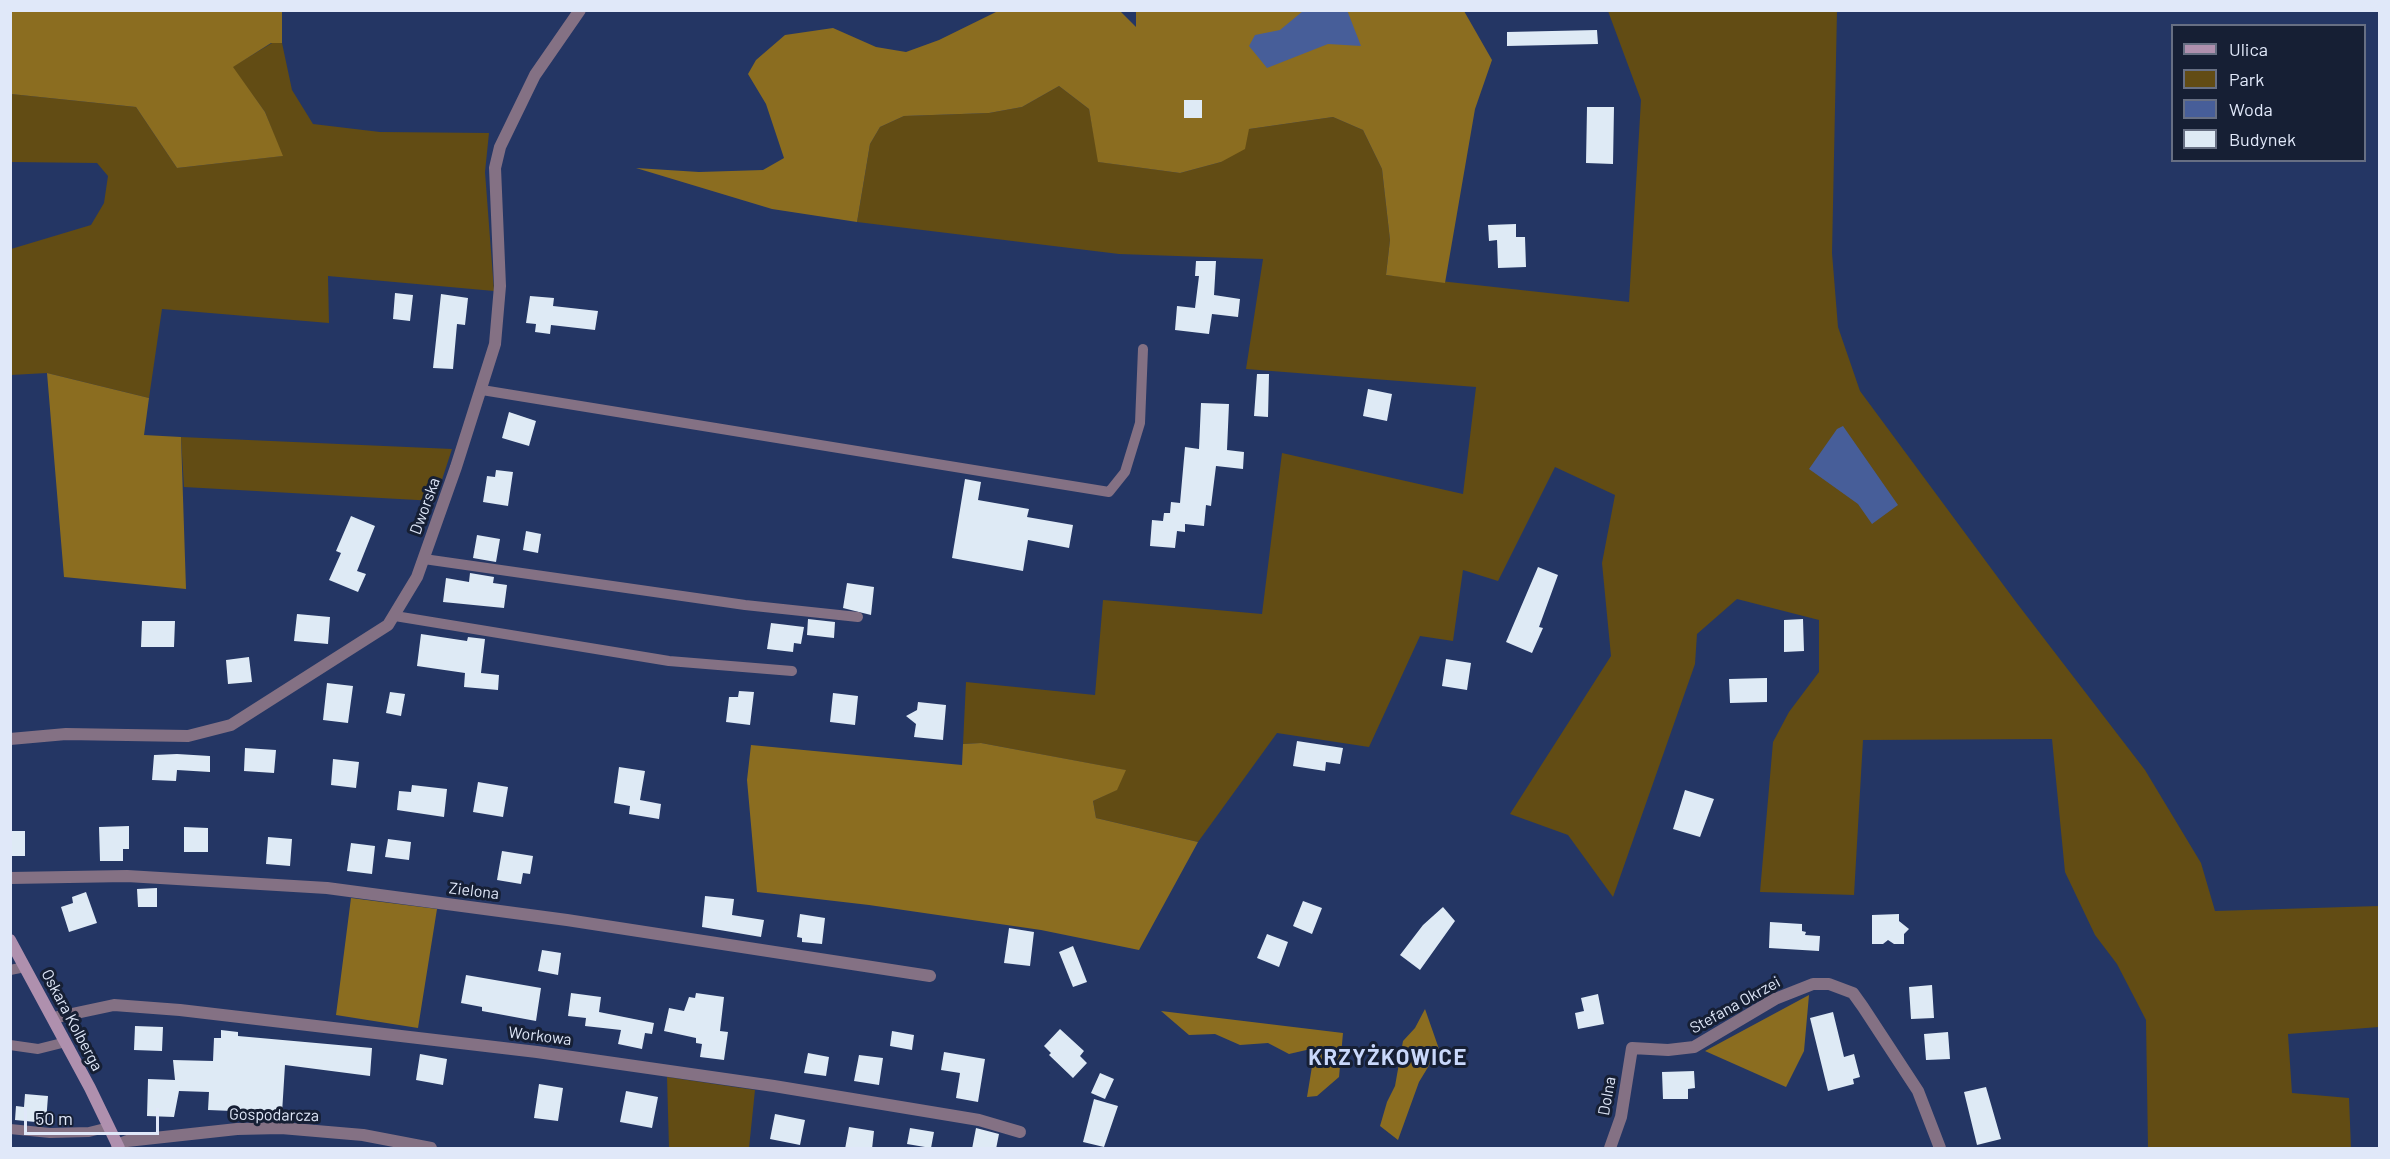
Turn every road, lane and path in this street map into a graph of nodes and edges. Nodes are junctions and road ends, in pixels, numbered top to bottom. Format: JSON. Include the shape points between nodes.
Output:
{"nodes":[{"id":1,"x":580,"y":10,"type":"edge"},
{"id":2,"x":1143,"y":349,"type":"dead end"},
{"id":3,"x":482,"y":390,"type":"junction"},
{"id":4,"x":424,"y":559,"type":"junction"},
{"id":5,"x":395,"y":616,"type":"junction"},
{"id":6,"x":858,"y":617,"type":"dead end"},
{"id":7,"x":792,"y":671,"type":"dead end"},
{"id":8,"x":10,"y":739,"type":"edge"},
{"id":9,"x":10,"y":878,"type":"edge"},
{"id":10,"x":10,"y":940,"type":"edge"},
{"id":11,"x":25,"y":967,"type":"junction"},
{"id":12,"x":10,"y":970,"type":"edge"},
{"id":13,"x":930,"y":976,"type":"dead end"},
{"id":14,"x":53,"y":1018,"type":"junction"},
{"id":15,"x":66,"y":1042,"type":"junction"},
{"id":16,"x":10,"y":1045,"type":"edge"},
{"id":17,"x":1632,"y":1048,"type":"joint"},
{"id":18,"x":109,"y":1127,"type":"junction"},
{"id":19,"x":10,"y":1129,"type":"edge"},
{"id":20,"x":1020,"y":1132,"type":"dead end"},
{"id":21,"x":118,"y":1147,"type":"edge"},
{"id":22,"x":430,"y":1149,"type":"edge"},
{"id":23,"x":1610,"y":1149,"type":"edge"},
{"id":24,"x":1940,"y":1149,"type":"edge"}],
"edges":[{"from":1,"to":3,"type":"street","name":"Dworska","via":[[535,75],[500,147],[495,168],[500,286],[495,344]]},
{"from":2,"to":3,"type":"lane","via":[[1140,423],[1125,472],[1109,492]]},
{"from":3,"to":4,"type":"street","name":"Dworska"},
{"from":4,"to":5,"type":"street","name":"Dworska"},
{"from":4,"to":6,"type":"lane","via":[[745,605]]},
{"from":5,"to":7,"type":"lane","via":[[669,661]]},
{"from":5,"to":8,"type":"street","name":"Dworska","via":[[388,625],[231,725],[188,736],[66,734]]},
{"from":9,"to":13,"type":"street","name":"Zielona","via":[[127,876],[327,888]]},
{"from":10,"to":11,"type":"main road","name":"Oskara Kolberga"},
{"from":11,"to":12,"type":"lane"},
{"from":11,"to":14,"type":"main road","name":"Oskara Kolberga"},
{"from":14,"to":15,"type":"main road","name":"Oskara Kolberga"},
{"from":14,"to":20,"type":"street","name":"Workowa","via":[[114,1005],[525,1050],[751,1082],[968,1118]]},
{"from":15,"to":16,"type":"lane","via":[[38,1048]]},
{"from":15,"to":18,"type":"main road","name":"Oskara Kolberga"},
{"from":17,"to":23,"type":"street","name":"Dolna","via":[[1621,1118]]},
{"from":17,"to":24,"type":"street","name":"Stefana Okrzei","via":[[1694,1047],[1775,999],[1813,984],[1842,987],[1853,993],[1918,1090]]},
{"from":18,"to":19,"type":"lane","via":[[50,1133]]},
{"from":18,"to":21,"type":"main road","name":"Oskara Kolberga"},
{"from":21,"to":22,"type":"street","name":"Gospodarcza","via":[[237,1129],[281,1128],[363,1135]]}]}
